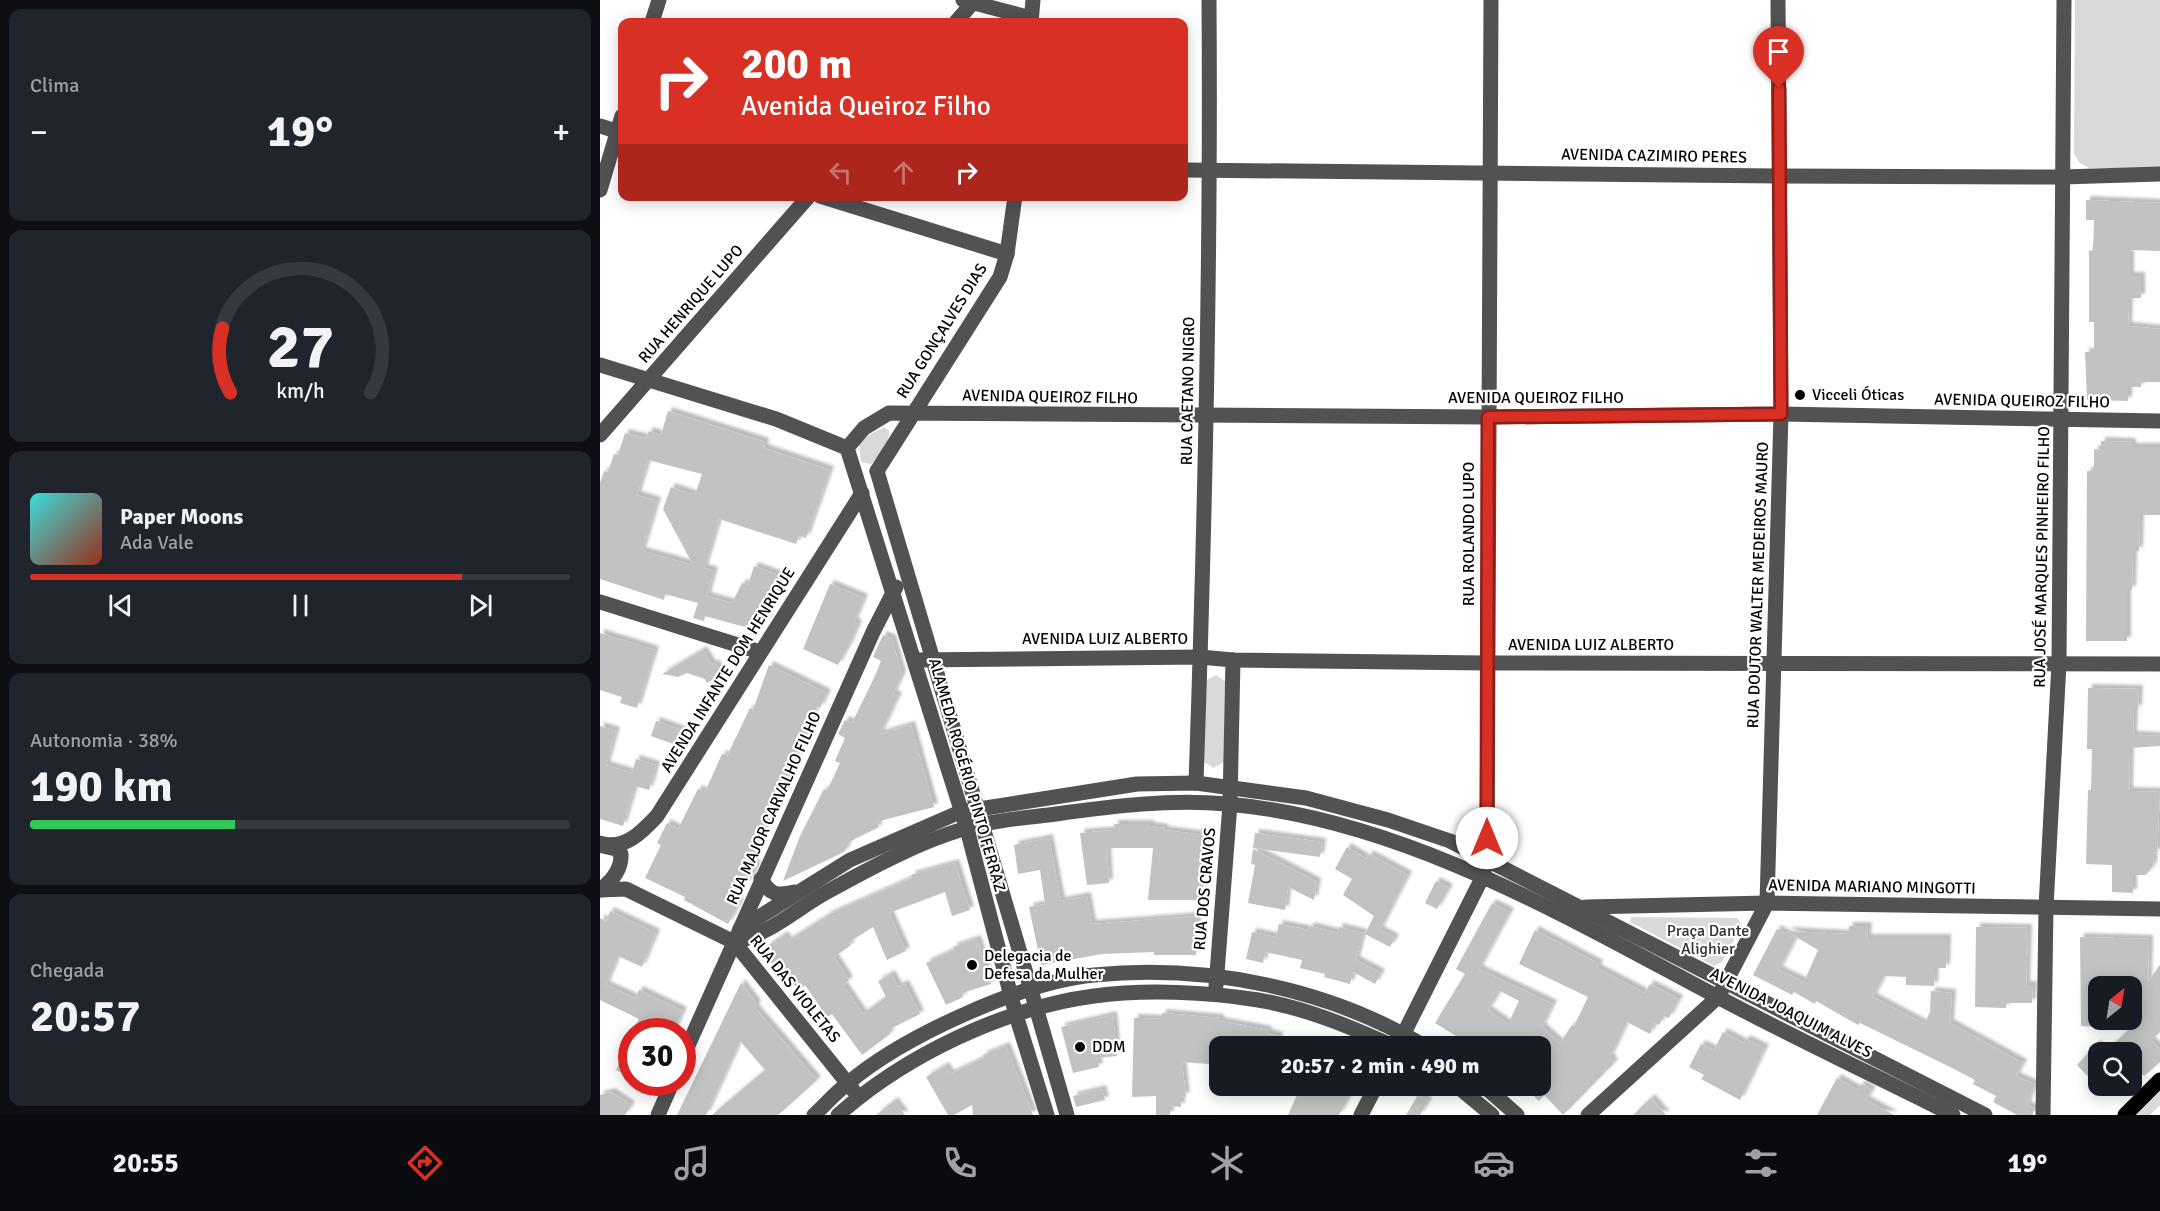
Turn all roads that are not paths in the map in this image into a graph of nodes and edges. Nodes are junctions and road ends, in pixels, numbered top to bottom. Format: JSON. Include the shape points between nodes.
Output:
{"nodes":[{"id":1,"x":659,"y":0,"type":"edge"},
{"id":2,"x":1033,"y":0,"type":"edge"},
{"id":3,"x":1209,"y":0,"type":"edge"},
{"id":4,"x":1491,"y":0,"type":"edge"},
{"id":5,"x":1779,"y":0,"type":"edge"},
{"id":6,"x":2064,"y":0,"type":"edge"},
{"id":7,"x":970,"y":1,"type":"edge"},
{"id":8,"x":653,"y":18,"type":"edge"},
{"id":9,"x":959,"y":18,"type":"edge"},
{"id":10,"x":1025,"y":18,"type":"edge"},
{"id":11,"x":1031,"y":18,"type":"edge"},
{"id":12,"x":600,"y":126,"type":"edge"},
{"id":13,"x":618,"y":131,"type":"edge"},
{"id":14,"x":618,"y":138,"type":"edge"},
{"id":15,"x":1188,"y":170,"type":"edge"},
{"id":16,"x":1210,"y":170,"type":"junction"},
{"id":17,"x":1490,"y":172,"type":"junction"},
{"id":18,"x":2160,"y":174,"type":"edge"},
{"id":19,"x":1779,"y":176,"type":"junction"},
{"id":20,"x":2064,"y":177,"type":"junction"},
{"id":21,"x":600,"y":190,"type":"edge"},
{"id":22,"x":805,"y":201,"type":"edge"},
{"id":23,"x":836,"y":201,"type":"edge"},
{"id":24,"x":1014,"y":201,"type":"edge"},
{"id":25,"x":1007,"y":254,"type":"junction"},
{"id":26,"x":600,"y":365,"type":"edge"},
{"id":27,"x":649,"y":380,"type":"junction"},
{"id":28,"x":912,"y":414,"type":"junction"},
{"id":29,"x":1781,"y":414,"type":"junction"},
{"id":30,"x":1206,"y":416,"type":"junction"},
{"id":31,"x":1488,"y":417,"type":"junction"},
{"id":32,"x":2062,"y":420,"type":"junction"},
{"id":33,"x":2160,"y":421,"type":"edge"},
{"id":34,"x":600,"y":435,"type":"edge"},
{"id":35,"x":847,"y":448,"type":"junction"},
{"id":36,"x":877,"y":471,"type":"junction"},
{"id":37,"x":856,"y":472,"type":"junction"},
{"id":38,"x":862,"y":493,"type":"junction"},
{"id":39,"x":908,"y":578,"type":"junction"},
{"id":40,"x":893,"y":589,"type":"junction"},
{"id":41,"x":600,"y":602,"type":"edge"},
{"id":42,"x":760,"y":652,"type":"junction"},
{"id":43,"x":1200,"y":657,"type":"junction"},
{"id":44,"x":931,"y":659,"type":"junction"},
{"id":45,"x":914,"y":660,"type":"junction"},
{"id":46,"x":1233,"y":660,"type":"junction"},
{"id":47,"x":1773,"y":662,"type":"junction"},
{"id":48,"x":1486,"y":663,"type":"junction"},
{"id":49,"x":2059,"y":663,"type":"junction"},
{"id":50,"x":2160,"y":664,"type":"edge"},
{"id":51,"x":1196,"y":783,"type":"junction"},
{"id":52,"x":1231,"y":786,"type":"junction"},
{"id":53,"x":1230,"y":804,"type":"junction"},
{"id":54,"x":979,"y":807,"type":"junction"},
{"id":55,"x":960,"y":812,"type":"junction"},
{"id":56,"x":983,"y":824,"type":"junction"},
{"id":57,"x":967,"y":829,"type":"junction"},
{"id":58,"x":602,"y":845,"type":"edge"},
{"id":59,"x":1487,"y":860,"type":"junction"},
{"id":60,"x":621,"y":863,"type":"junction"},
{"id":61,"x":1482,"y":878,"type":"junction"},
{"id":62,"x":761,"y":879,"type":"junction"},
{"id":63,"x":626,"y":889,"type":"junction"},
{"id":64,"x":600,"y":890,"type":"edge"},
{"id":65,"x":797,"y":892,"type":"junction"},
{"id":66,"x":1767,"y":903,"type":"junction"},
{"id":67,"x":1583,"y":907,"type":"junction"},
{"id":68,"x":2046,"y":907,"type":"junction"},
{"id":69,"x":2160,"y":909,"type":"edge"},
{"id":70,"x":737,"y":936,"type":"junction"},
{"id":71,"x":1216,"y":976,"type":"junction"},
{"id":72,"x":1727,"y":982,"type":"junction"},
{"id":73,"x":1030,"y":990,"type":"junction"},
{"id":74,"x":1215,"y":995,"type":"junction"},
{"id":75,"x":1011,"y":996,"type":"junction"},
{"id":76,"x":1718,"y":997,"type":"junction"},
{"id":77,"x":1037,"y":1009,"type":"junction"},
{"id":78,"x":1016,"y":1015,"type":"junction"},
{"id":79,"x":696,"y":1028,"type":"edge"},
{"id":80,"x":1380,"y":1036,"type":"edge"},
{"id":81,"x":1388,"y":1036,"type":"edge"},
{"id":82,"x":1403,"y":1036,"type":"edge"},
{"id":83,"x":2160,"y":1080,"type":"edge"},
{"id":84,"x":848,"y":1083,"type":"junction"},
{"id":85,"x":666,"y":1096,"type":"edge"},
{"id":86,"x":1371,"y":1096,"type":"edge"},
{"id":87,"x":1470,"y":1096,"type":"edge"},
{"id":88,"x":1495,"y":1096,"type":"edge"},
{"id":89,"x":858,"y":1098,"type":"junction"},
{"id":90,"x":658,"y":1115,"type":"edge"},
{"id":91,"x":814,"y":1115,"type":"edge"},
{"id":92,"x":838,"y":1115,"type":"edge"},
{"id":93,"x":1047,"y":1115,"type":"edge"},
{"id":94,"x":1067,"y":1115,"type":"edge"},
{"id":95,"x":1361,"y":1115,"type":"edge"},
{"id":96,"x":1492,"y":1115,"type":"edge"},
{"id":97,"x":1517,"y":1115,"type":"edge"},
{"id":98,"x":1588,"y":1115,"type":"edge"},
{"id":99,"x":1953,"y":1115,"type":"edge"},
{"id":100,"x":1985,"y":1115,"type":"edge"},
{"id":101,"x":2043,"y":1115,"type":"edge"},
{"id":102,"x":2125,"y":1115,"type":"edge"}],
"edges":[{"from":1,"to":8,"type":"street"},
{"from":2,"to":11,"type":"street"},
{"from":3,"to":16,"type":"street","name":"RUA CAETANO NIGRO"},
{"from":4,"to":17,"type":"street","name":"RUA ROLANDO LUPO"},
{"from":5,"to":19,"type":"street","name":"RUA DOUTOR WALTER MEDEIROS MAURO"},
{"from":6,"to":20,"type":"street","name":"RUA JOSÉ MARQUES PINHEIRO FILHO"},
{"from":7,"to":9,"type":"street"},
{"from":7,"to":10,"type":"street"},
{"from":12,"to":13,"type":"street"},
{"from":14,"to":21,"type":"street"},
{"from":15,"to":16,"type":"street","name":"AVENIDA CAZIMIRO PERES"},
{"from":16,"to":17,"type":"street","name":"AVENIDA CAZIMIRO PERES"},
{"from":16,"to":30,"type":"street","name":"RUA CAETANO NIGRO"},
{"from":17,"to":19,"type":"street","name":"AVENIDA CAZIMIRO PERES"},
{"from":17,"to":31,"type":"street","name":"RUA ROLANDO LUPO"},
{"from":18,"to":20,"type":"street","name":"AVENIDA CAZIMIRO PERES"},
{"from":19,"to":20,"type":"street","name":"AVENIDA CAZIMIRO PERES"},
{"from":19,"to":29,"type":"street","name":"RUA DOUTOR WALTER MEDEIROS MAURO"},
{"from":20,"to":32,"type":"street","name":"RUA JOSÉ MARQUES PINHEIRO FILHO"},
{"from":22,"to":27,"type":"street","name":"RUA HENRIQUE LUPO"},
{"from":23,"to":25,"type":"street"},
{"from":24,"to":25,"type":"street","name":"RUA GONÇALVES DIAS"},
{"from":25,"to":28,"type":"street","name":"RUA GONÇALVES DIAS","via":[[1000,277]]},
{"from":26,"to":27,"type":"street"},
{"from":27,"to":34,"type":"street","name":"RUA HENRIQUE LUPO"},
{"from":27,"to":35,"type":"street","via":[[776,419]]},
{"from":28,"to":30,"type":"street","name":"AVENIDA QUEIROZ FILHO"},
{"from":28,"to":35,"type":"street","name":"RUA GONÇALVES DIAS","via":[[889,413],[878,418]]},
{"from":28,"to":36,"type":"street","name":"RUA GONÇALVES DIAS"},
{"from":29,"to":31,"type":"street","name":"AVENIDA QUEIROZ FILHO"},
{"from":29,"to":32,"type":"street","name":"AVENIDA QUEIROZ FILHO"},
{"from":29,"to":47,"type":"street","name":"RUA DOUTOR WALTER MEDEIROS MAURO"},
{"from":30,"to":31,"type":"street","name":"AVENIDA QUEIROZ FILHO"},
{"from":30,"to":43,"type":"street","name":"RUA CAETANO NIGRO"},
{"from":31,"to":48,"type":"street","name":"RUA ROLANDO LUPO"},
{"from":32,"to":33,"type":"street","name":"AVENIDA QUEIROZ FILHO"},
{"from":32,"to":49,"type":"street","name":"RUA JOSÉ MARQUES PINHEIRO FILHO"},
{"from":35,"to":37,"type":"street","name":"ALAMEDA ROGÉRIO PINTO FERRAZ"},
{"from":36,"to":37,"type":"street"},
{"from":36,"to":39,"type":"street","name":"ALAMEDA ROGÉRIO PINTO FERRAZ"},
{"from":37,"to":38,"type":"street","name":"ALAMEDA ROGÉRIO PINTO FERRAZ"},
{"from":38,"to":40,"type":"street","name":"ALAMEDA ROGÉRIO PINTO FERRAZ"},
{"from":38,"to":42,"type":"street","name":"AVENDA INFANTE DOM HENRIQUE"},
{"from":39,"to":40,"type":"street","name":"RUA MAJOR CARVALHO FILHO"},
{"from":39,"to":44,"type":"street","name":"ALAMEDA ROGÉRIO PINTO FERRAZ"},
{"from":40,"to":45,"type":"street","name":"ALAMEDA ROGÉRIO PINTO FERRAZ"},
{"from":40,"to":62,"type":"street","name":"RUA MAJOR CARVALHO FILHO"},
{"from":41,"to":42,"type":"street"},
{"from":42,"to":58,"type":"street","name":"AVENDA INFANTE DOM HENRIQUE","via":[[657,816],[637,837]]},
{"from":43,"to":44,"type":"street","name":"AVENIDA LUIZ ALBERTO"},
{"from":43,"to":46,"type":"street","name":"AVENIDA LUIZ ALBERTO"},
{"from":43,"to":51,"type":"street","name":"RUA CAETANO NIGRO"},
{"from":44,"to":45,"type":"street","name":"AVENIDA LUIZ ALBERTO"},
{"from":44,"to":54,"type":"street","name":"ALAMEDA ROGÉRIO PINTO FERRAZ"},
{"from":45,"to":55,"type":"street","name":"ALAMEDA ROGÉRIO PINTO FERRAZ"},
{"from":46,"to":48,"type":"street","name":"AVENIDA LUIZ ALBERTO"},
{"from":46,"to":52,"type":"street"},
{"from":47,"to":48,"type":"street","name":"AVENIDA LUIZ ALBERTO"},
{"from":47,"to":49,"type":"street","name":"AVENIDA LUIZ ALBERTO"},
{"from":47,"to":66,"type":"street","name":"RUA DOUTOR WALTER MEDEIROS MAURO"},
{"from":48,"to":59,"type":"street","name":"RUA ROLANDO LUPO"},
{"from":49,"to":50,"type":"street","name":"AVENIDA LUIZ ALBERTO"},
{"from":49,"to":68,"type":"street","name":"RUA JOSÉ MARQUES PINHEIRO FILHO"},
{"from":51,"to":52,"type":"street","name":"AVENIDA JOAQUIM ALVES"},
{"from":51,"to":54,"type":"street","name":"AVENIDA JOAQUIM ALVES","via":[[1137,784]]},
{"from":52,"to":53,"type":"street","name":"RUA DOS CRAVOS"},
{"from":52,"to":59,"type":"street","name":"AVENIDA JOAQUIM ALVES","via":[[1306,798],[1388,820],[1450,841]]},
{"from":53,"to":56,"type":"street","name":"AVENIDA JOAQUIM ALVES","via":[[1122,805]]},
{"from":53,"to":61,"type":"street","name":"AVENIDA JOAQUIM ALVES","via":[[1357,829],[1411,846]]},
{"from":53,"to":71,"type":"street","name":"RUA DOS CRAVOS"},
{"from":54,"to":55,"type":"street","name":"AVENIDA JOAQUIM ALVES"},
{"from":54,"to":56,"type":"street","name":"ALAMEDA ROGÉRIO PINTO FERRAZ"},
{"from":55,"to":57,"type":"street","name":"ALAMEDA ROGÉRIO PINTO FERRAZ"},
{"from":55,"to":65,"type":"street","name":"AVENIDA JOAQUIM ALVES","via":[[850,860]]},
{"from":56,"to":57,"type":"street","name":"AVENIDA JOAQUIM ALVES"},
{"from":56,"to":73,"type":"street","name":"ALAMEDA ROGÉRIO PINTO FERRAZ"},
{"from":57,"to":70,"type":"street","name":"AVENIDA JOAQUIM ALVES","via":[[898,855],[752,938]]},
{"from":57,"to":75,"type":"street","name":"ALAMEDA ROGÉRIO PINTO FERRAZ"},
{"from":58,"to":60,"type":"street","via":[[621,854]]},
{"from":59,"to":61,"type":"street","name":"RUA ROLANDO LUPO"},
{"from":59,"to":67,"type":"street","name":"AVENIDA JOAQUIM ALVES"},
{"from":60,"to":63,"type":"street"},
{"from":60,"to":64,"type":"street"},
{"from":61,"to":76,"type":"street","name":"AVENIDA JOAQUIM ALVES"},
{"from":61,"to":82,"type":"street","name":"RUA ROLANDO LUPO"},
{"from":62,"to":65,"type":"street","via":[[768,891],[779,896]]},
{"from":62,"to":70,"type":"street","name":"RUA MAJOR CARVALHO FILHO"},
{"from":63,"to":64,"type":"street","name":"RUA DAS VIOLETAS"},
{"from":63,"to":70,"type":"street","name":"RUA DAS VIOLETAS"},
{"from":65,"to":70,"type":"street","name":"AVENIDA JOAQUIM ALVES"},
{"from":66,"to":67,"type":"street","name":"AVENIDA MARIANO MINGOTTI"},
{"from":66,"to":68,"type":"street","name":"AVENIDA MARIANO MINGOTTI"},
{"from":66,"to":72,"type":"street","name":"RUA DOUTOR WALTER MEDEIROS MAURO"},
{"from":67,"to":72,"type":"street","name":"AVENIDA JOAQUIM ALVES"},
{"from":68,"to":69,"type":"street","name":"AVENIDA MARIANO MINGOTTI"},
{"from":68,"to":101,"type":"street","name":"RUA JOSÉ MARQUES PINHEIRO FILHO"},
{"from":70,"to":79,"type":"street","name":"RUA MAJOR CARVALHO FILHO"},
{"from":70,"to":84,"type":"street","name":"RUA DAS VIOLETAS"},
{"from":71,"to":73,"type":"street","via":[[1169,972],[1092,975]]},
{"from":71,"to":74,"type":"street","name":"RUA DOS CRAVOS"},
{"from":71,"to":81,"type":"street","via":[[1253,981],[1344,1007]]},
{"from":72,"to":76,"type":"street","name":"RUA DOUTOR WALTER MEDEIROS MAURO"},
{"from":72,"to":100,"type":"street","name":"AVENIDA JOAQUIM ALVES"},
{"from":73,"to":75,"type":"street"},
{"from":73,"to":77,"type":"street","name":"ALAMEDA ROGÉRIO PINTO FERRAZ"},
{"from":74,"to":77,"type":"street","via":[[1095,996]]},
{"from":74,"to":80,"type":"street","via":[[1259,1000]]},
{"from":75,"to":78,"type":"street","name":"ALAMEDA ROGÉRIO PINTO FERRAZ"},
{"from":75,"to":84,"type":"street","via":[[945,1023]]},
{"from":76,"to":98,"type":"street","name":"RUA DOUTOR WALTER MEDEIROS MAURO"},
{"from":76,"to":99,"type":"street","name":"AVENIDA JOAQUIM ALVES"},
{"from":77,"to":78,"type":"street"},
{"from":77,"to":94,"type":"street","name":"ALAMEDA ROGÉRIO PINTO FERRAZ"},
{"from":78,"to":89,"type":"street","via":[[936,1047]]},
{"from":78,"to":93,"type":"street","name":"ALAMEDA ROGÉRIO PINTO FERRAZ"},
{"from":83,"to":102,"type":"main road"},
{"from":84,"to":89,"type":"street","name":"RUA DAS VIOLETAS"},
{"from":84,"to":91,"type":"street"},
{"from":85,"to":90,"type":"street"},
{"from":86,"to":95,"type":"street"},
{"from":87,"to":96,"type":"street"},
{"from":88,"to":97,"type":"street"},
{"from":89,"to":92,"type":"street"}]}
